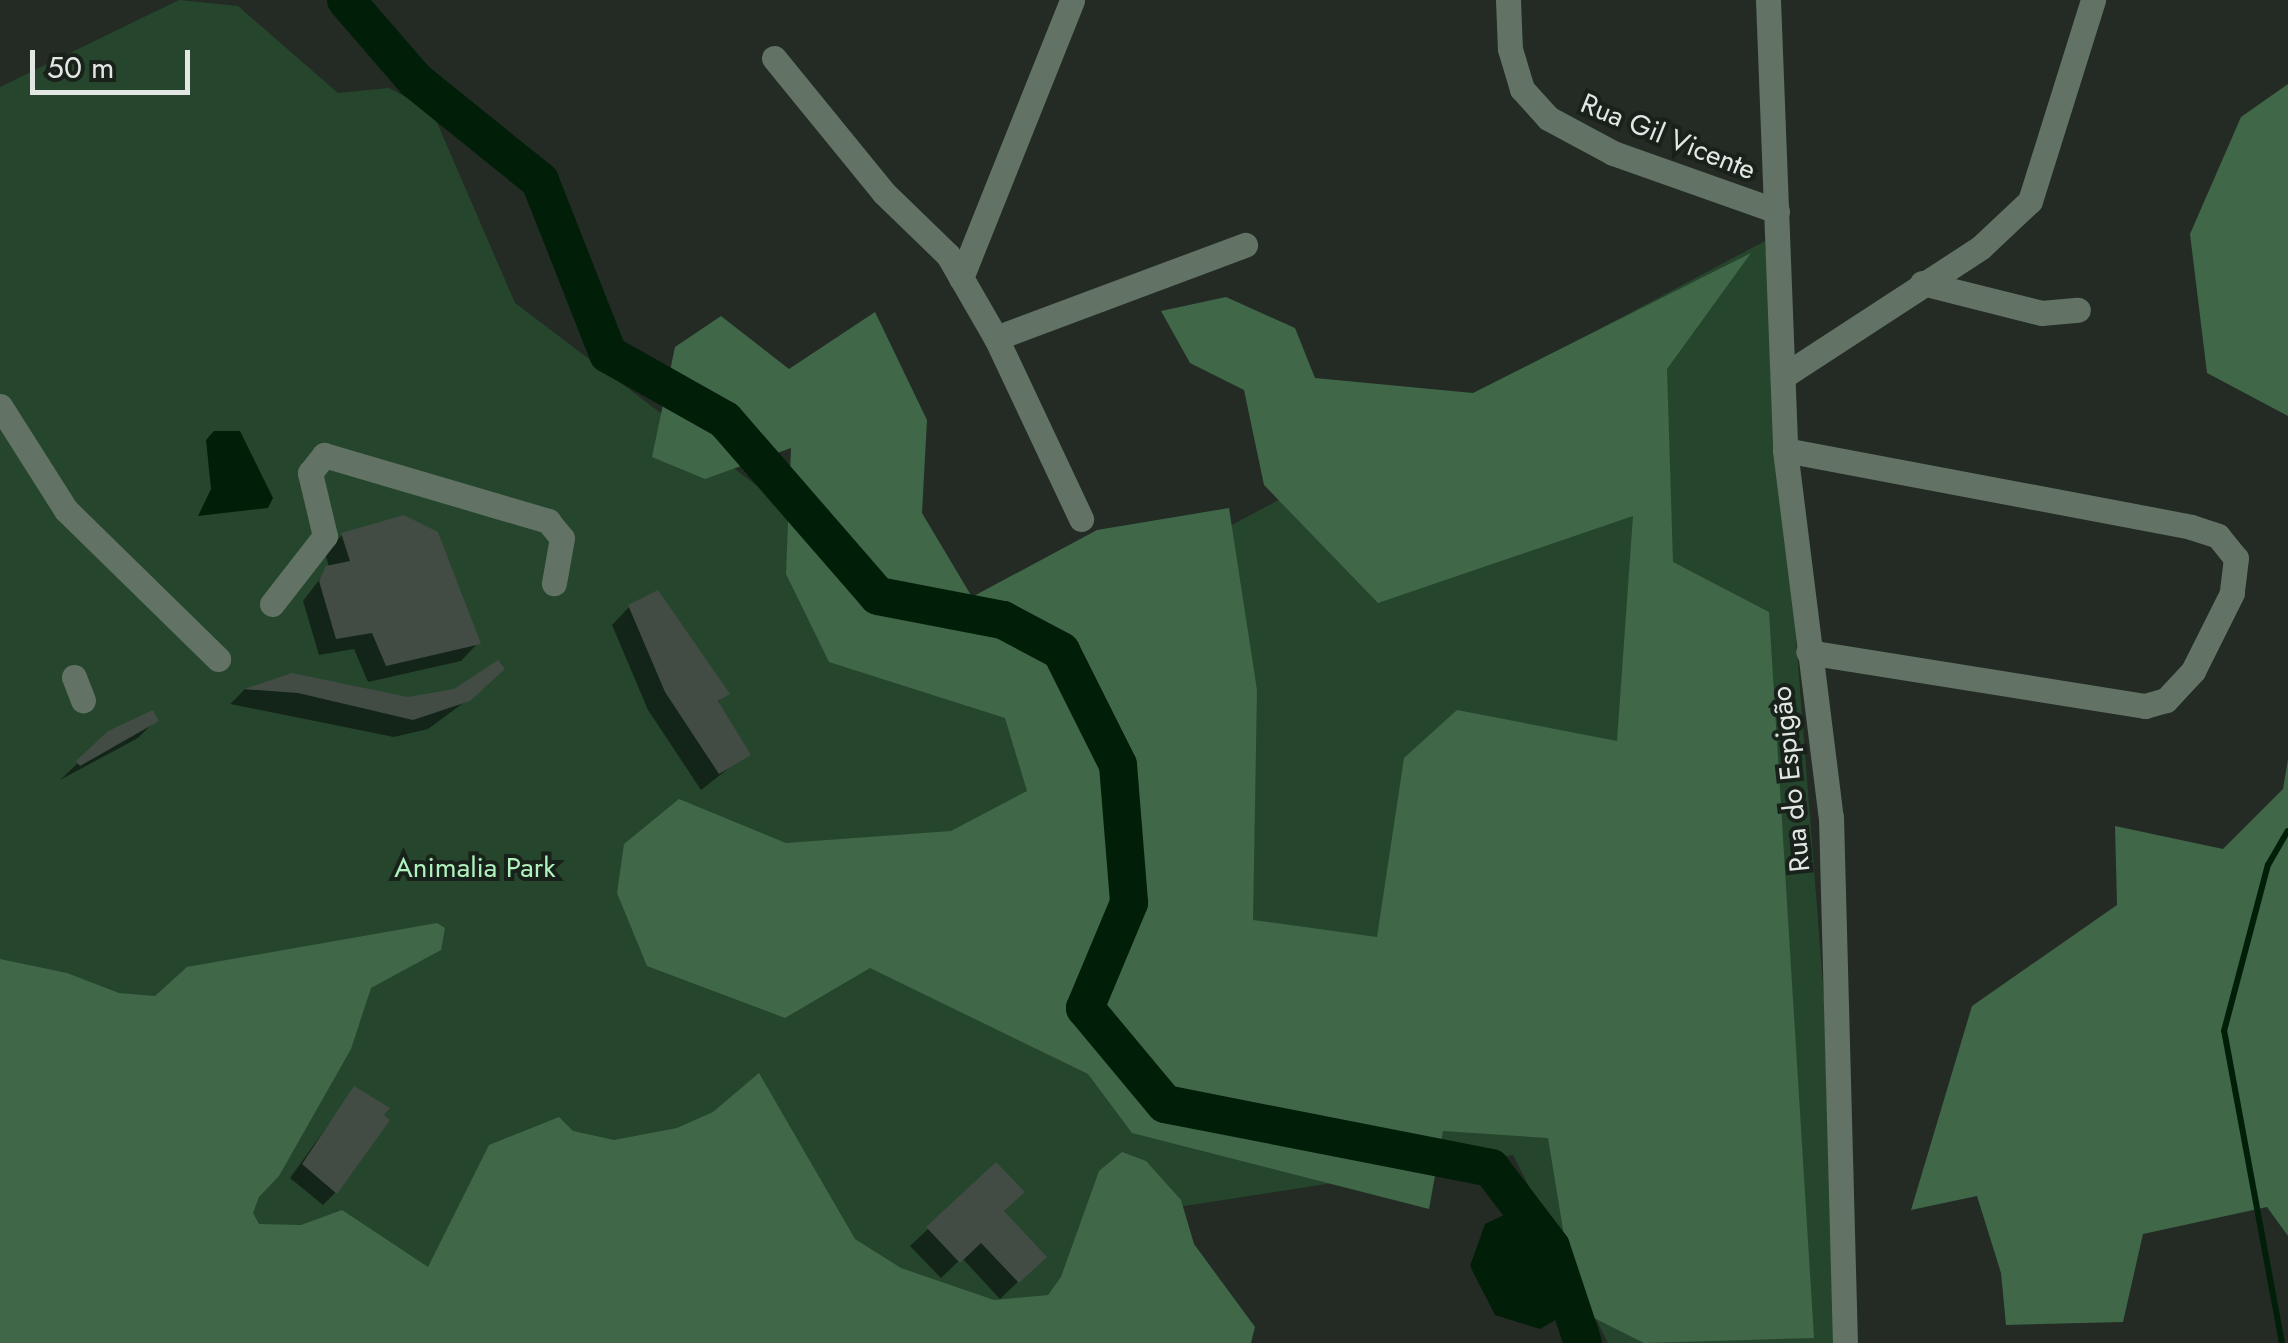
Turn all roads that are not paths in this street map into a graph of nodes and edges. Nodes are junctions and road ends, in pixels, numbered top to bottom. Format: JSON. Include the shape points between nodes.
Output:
{"nodes":[{"id":1,"x":1072,"y":0,"type":"edge"},
{"id":2,"x":1508,"y":0,"type":"edge"},
{"id":3,"x":1768,"y":0,"type":"edge"},
{"id":4,"x":2092,"y":0,"type":"edge"},
{"id":5,"x":774,"y":58,"type":"dead end"},
{"id":6,"x":1777,"y":211,"type":"junction"},
{"id":7,"x":1245,"y":245,"type":"dead end"},
{"id":8,"x":962,"y":278,"type":"junction"},
{"id":9,"x":1922,"y":283,"type":"junction"},
{"id":10,"x":2078,"y":310,"type":"dead end"},
{"id":11,"x":996,"y":338,"type":"junction"},
{"id":12,"x":1785,"y":375,"type":"junction"},
{"id":13,"x":0,"y":406,"type":"edge"},
{"id":14,"x":1785,"y":450,"type":"junction"},
{"id":15,"x":1081,"y":519,"type":"dead end"},
{"id":16,"x":554,"y":583,"type":"dead end"},
{"id":17,"x":272,"y":604,"type":"dead end"},
{"id":18,"x":1808,"y":652,"type":"junction"},
{"id":19,"x":218,"y":659,"type":"dead end"},
{"id":20,"x":1845,"y":1343,"type":"edge"}],
"edges":[{"from":1,"to":8,"type":"street"},
{"from":2,"to":6,"type":"street","name":"Rua Gil Vicente","via":[[1510,49],[1522,88],[1548,118],[1632,160]]},
{"from":3,"to":6,"type":"street","name":"Rua do Espigão"},
{"from":4,"to":9,"type":"street","via":[[2030,201],[1981,248]]},
{"from":5,"to":8,"type":"street"},
{"from":6,"to":12,"type":"street","name":"Rua do Espigão"},
{"from":7,"to":11,"type":"street"},
{"from":8,"to":11,"type":"street"},
{"from":9,"to":10,"type":"street","via":[[2041,313]]},
{"from":9,"to":12,"type":"street"},
{"from":11,"to":15,"type":"street"},
{"from":12,"to":14,"type":"street","name":"Rua do Espigão"},
{"from":13,"to":19,"type":"street","via":[[74,519]]},
{"from":14,"to":18,"type":"street","name":"Rua do Espigão"},
{"from":14,"to":18,"type":"street","via":[[2192,528],[2218,536],[2236,558],[2232,593],[2193,671],[2166,700],[2146,706]]},
{"from":16,"to":17,"type":"street","via":[[562,538],[548,521],[324,454],[310,473],[325,536]]},
{"from":18,"to":20,"type":"street","name":"Rua do Espigão","via":[[1831,817]]}]}
